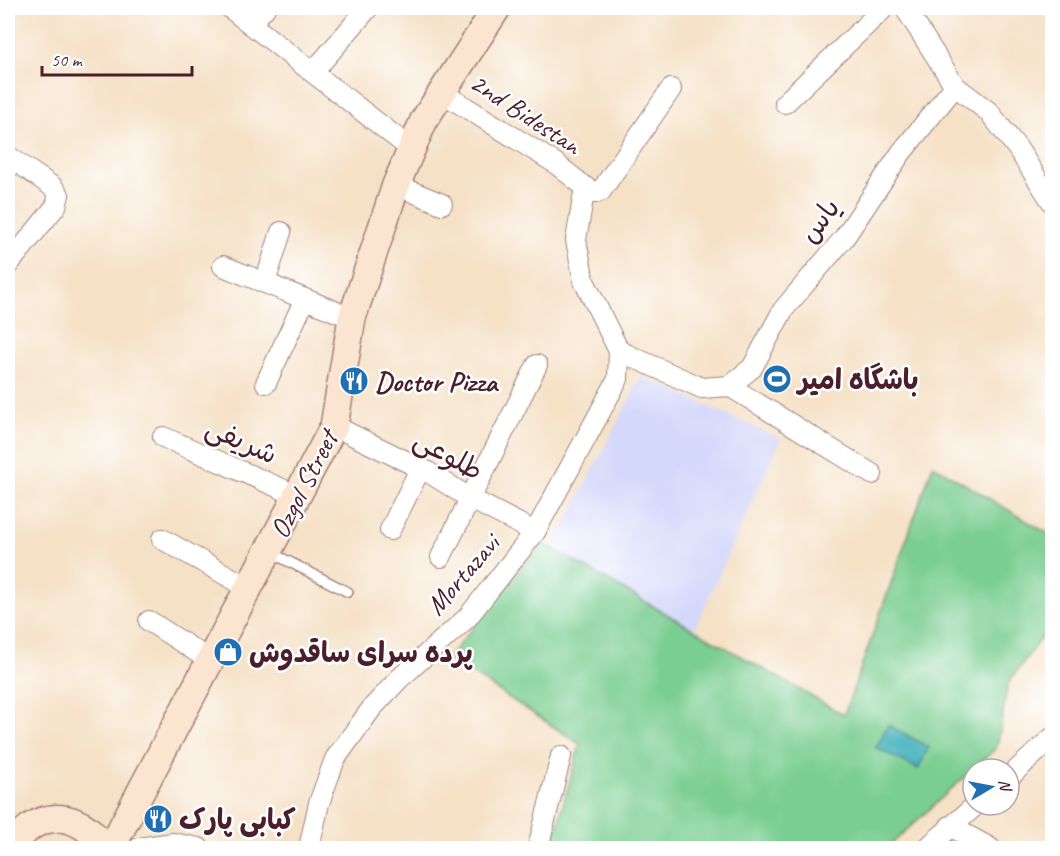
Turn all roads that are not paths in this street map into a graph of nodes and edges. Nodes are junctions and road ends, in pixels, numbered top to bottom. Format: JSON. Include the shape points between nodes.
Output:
{"nodes":[{"id":1,"x":230,"y":8,"type":"edge"},
{"id":2,"x":265,"y":8,"type":"edge"},
{"id":3,"x":368,"y":8,"type":"edge"},
{"id":4,"x":497,"y":8,"type":"edge"},
{"id":5,"x":884,"y":8,"type":"edge"},
{"id":6,"x":905,"y":8,"type":"edge"},
{"id":7,"x":251,"y":23,"type":"junction"},
{"id":8,"x":314,"y":71,"type":"junction"},
{"id":9,"x":955,"y":86,"type":"junction"},
{"id":10,"x":670,"y":89,"type":"dead end"},
{"id":11,"x":441,"y":92,"type":"junction"},
{"id":12,"x":785,"y":103,"type":"dead end"},
{"id":13,"x":411,"y":149,"type":"junction"},
{"id":14,"x":8,"y":156,"type":"edge"},
{"id":15,"x":396,"y":185,"type":"junction"},
{"id":16,"x":585,"y":187,"type":"junction"},
{"id":17,"x":1053,"y":202,"type":"edge"},
{"id":18,"x":442,"y":204,"type":"dead end"},
{"id":19,"x":281,"y":232,"type":"dead end"},
{"id":20,"x":8,"y":265,"type":"edge"},
{"id":21,"x":223,"y":266,"type":"dead end"},
{"id":22,"x":265,"y":283,"type":"junction"},
{"id":23,"x":305,"y":299,"type":"junction"},
{"id":24,"x":352,"y":318,"type":"junction"},
{"id":25,"x":619,"y":351,"type":"junction"},
{"id":26,"x":537,"y":365,"type":"dead end"},
{"id":27,"x":266,"y":383,"type":"dead end"},
{"id":28,"x":729,"y":386,"type":"junction"},
{"id":29,"x":334,"y":426,"type":"junction"},
{"id":30,"x":163,"y":437,"type":"dead end"},
{"id":31,"x":420,"y":469,"type":"junction"},
{"id":32,"x":872,"y":474,"type":"dead end"},
{"id":33,"x":298,"y":496,"type":"junction"},
{"id":34,"x":471,"y":499,"type":"junction"},
{"id":35,"x":390,"y":530,"type":"dead end"},
{"id":36,"x":535,"y":532,"type":"junction"},
{"id":37,"x":162,"y":539,"type":"dead end"},
{"id":38,"x":268,"y":552,"type":"junction"},
{"id":39,"x":441,"y":557,"type":"dead end"},
{"id":40,"x":249,"y":588,"type":"junction"},
{"id":41,"x":348,"y":592,"type":"dead end"},
{"id":42,"x":149,"y":621,"type":"dead end"},
{"id":43,"x":211,"y":661,"type":"junction"},
{"id":44,"x":1053,"y":738,"type":"edge"},
{"id":45,"x":561,"y":756,"type":"dead end"},
{"id":46,"x":1021,"y":766,"type":"edge"},
{"id":47,"x":961,"y":817,"type":"edge"},
{"id":48,"x":950,"y":826,"type":"junction"},
{"id":49,"x":14,"y":849,"type":"edge"},
{"id":50,"x":104,"y":849,"type":"edge"},
{"id":51,"x":111,"y":849,"type":"edge"},
{"id":52,"x":140,"y":849,"type":"edge"},
{"id":53,"x":199,"y":849,"type":"edge"},
{"id":54,"x":309,"y":849,"type":"edge"},
{"id":55,"x":538,"y":849,"type":"edge"},
{"id":56,"x":927,"y":849,"type":"edge"},
{"id":57,"x":990,"y":849,"type":"edge"}],
"edges":[{"from":1,"to":7,"type":"street"},
{"from":2,"to":7,"type":"street"},
{"from":3,"to":8,"type":"street"},
{"from":4,"to":11,"type":"main road","name":"Ozgol Street"},
{"from":5,"to":12,"type":"street"},
{"from":6,"to":9,"type":"street"},
{"from":7,"to":8,"type":"street"},
{"from":8,"to":13,"type":"street"},
{"from":9,"to":17,"type":"street","via":[[989,112]]},
{"from":9,"to":28,"type":"street","name":"یاس","via":[[901,153],[844,238],[783,310],[752,368]]},
{"from":10,"to":16,"type":"street","via":[[601,190],[595,193]]},
{"from":11,"to":13,"type":"main road","name":"Ozgol Street"},
{"from":11,"to":16,"type":"street","name":"2nd Bidestan"},
{"from":13,"to":15,"type":"main road","name":"Ozgol Street"},
{"from":14,"to":20,"type":"street","via":[[53,186],[59,195],[56,206]]},
{"from":15,"to":18,"type":"street"},
{"from":15,"to":24,"type":"main road","name":"Ozgol Street"},
{"from":16,"to":25,"type":"street","name":"2nd Bidestan","via":[[576,240],[584,281]]},
{"from":19,"to":22,"type":"street"},
{"from":21,"to":22,"type":"street"},
{"from":22,"to":23,"type":"street"},
{"from":23,"to":24,"type":"street"},
{"from":23,"to":27,"type":"street"},
{"from":24,"to":29,"type":"main road","name":"Ozgol Street"},
{"from":25,"to":28,"type":"street","via":[[702,388]]},
{"from":25,"to":36,"type":"street","name":"Mortazavi","via":[[618,379]]},
{"from":26,"to":34,"type":"street"},
{"from":28,"to":32,"type":"street"},
{"from":29,"to":31,"type":"street","name":"طلوعی"},
{"from":29,"to":33,"type":"main road","name":"Ozgol Street"},
{"from":30,"to":33,"type":"street","name":"شریفی"},
{"from":31,"to":34,"type":"street","name":"طلوعی"},
{"from":31,"to":35,"type":"street"},
{"from":33,"to":38,"type":"main road","name":"Ozgol Street"},
{"from":34,"to":36,"type":"street","name":"طلوعی"},
{"from":34,"to":39,"type":"street"},
{"from":36,"to":54,"type":"street","name":"Mortazavi","via":[[467,618],[372,708],[335,759],[319,803]]},
{"from":37,"to":40,"type":"street"},
{"from":38,"to":40,"type":"main road","name":"Ozgol Street"},
{"from":38,"to":41,"type":"lane"},
{"from":40,"to":43,"type":"main road","name":"Ozgol Street"},
{"from":42,"to":43,"type":"street"},
{"from":43,"to":51,"type":"main road","name":"Ozgol Street"},
{"from":44,"to":46,"type":"street"},
{"from":45,"to":55,"type":"street"},
{"from":47,"to":48,"type":"street"},
{"from":48,"to":56,"type":"street"},
{"from":48,"to":57,"type":"street"},
{"from":49,"to":50,"type":"main road","via":[[32,826],[56,818],[82,825]]},
{"from":52,"to":53,"type":"street","via":[[173,843]]}]}
